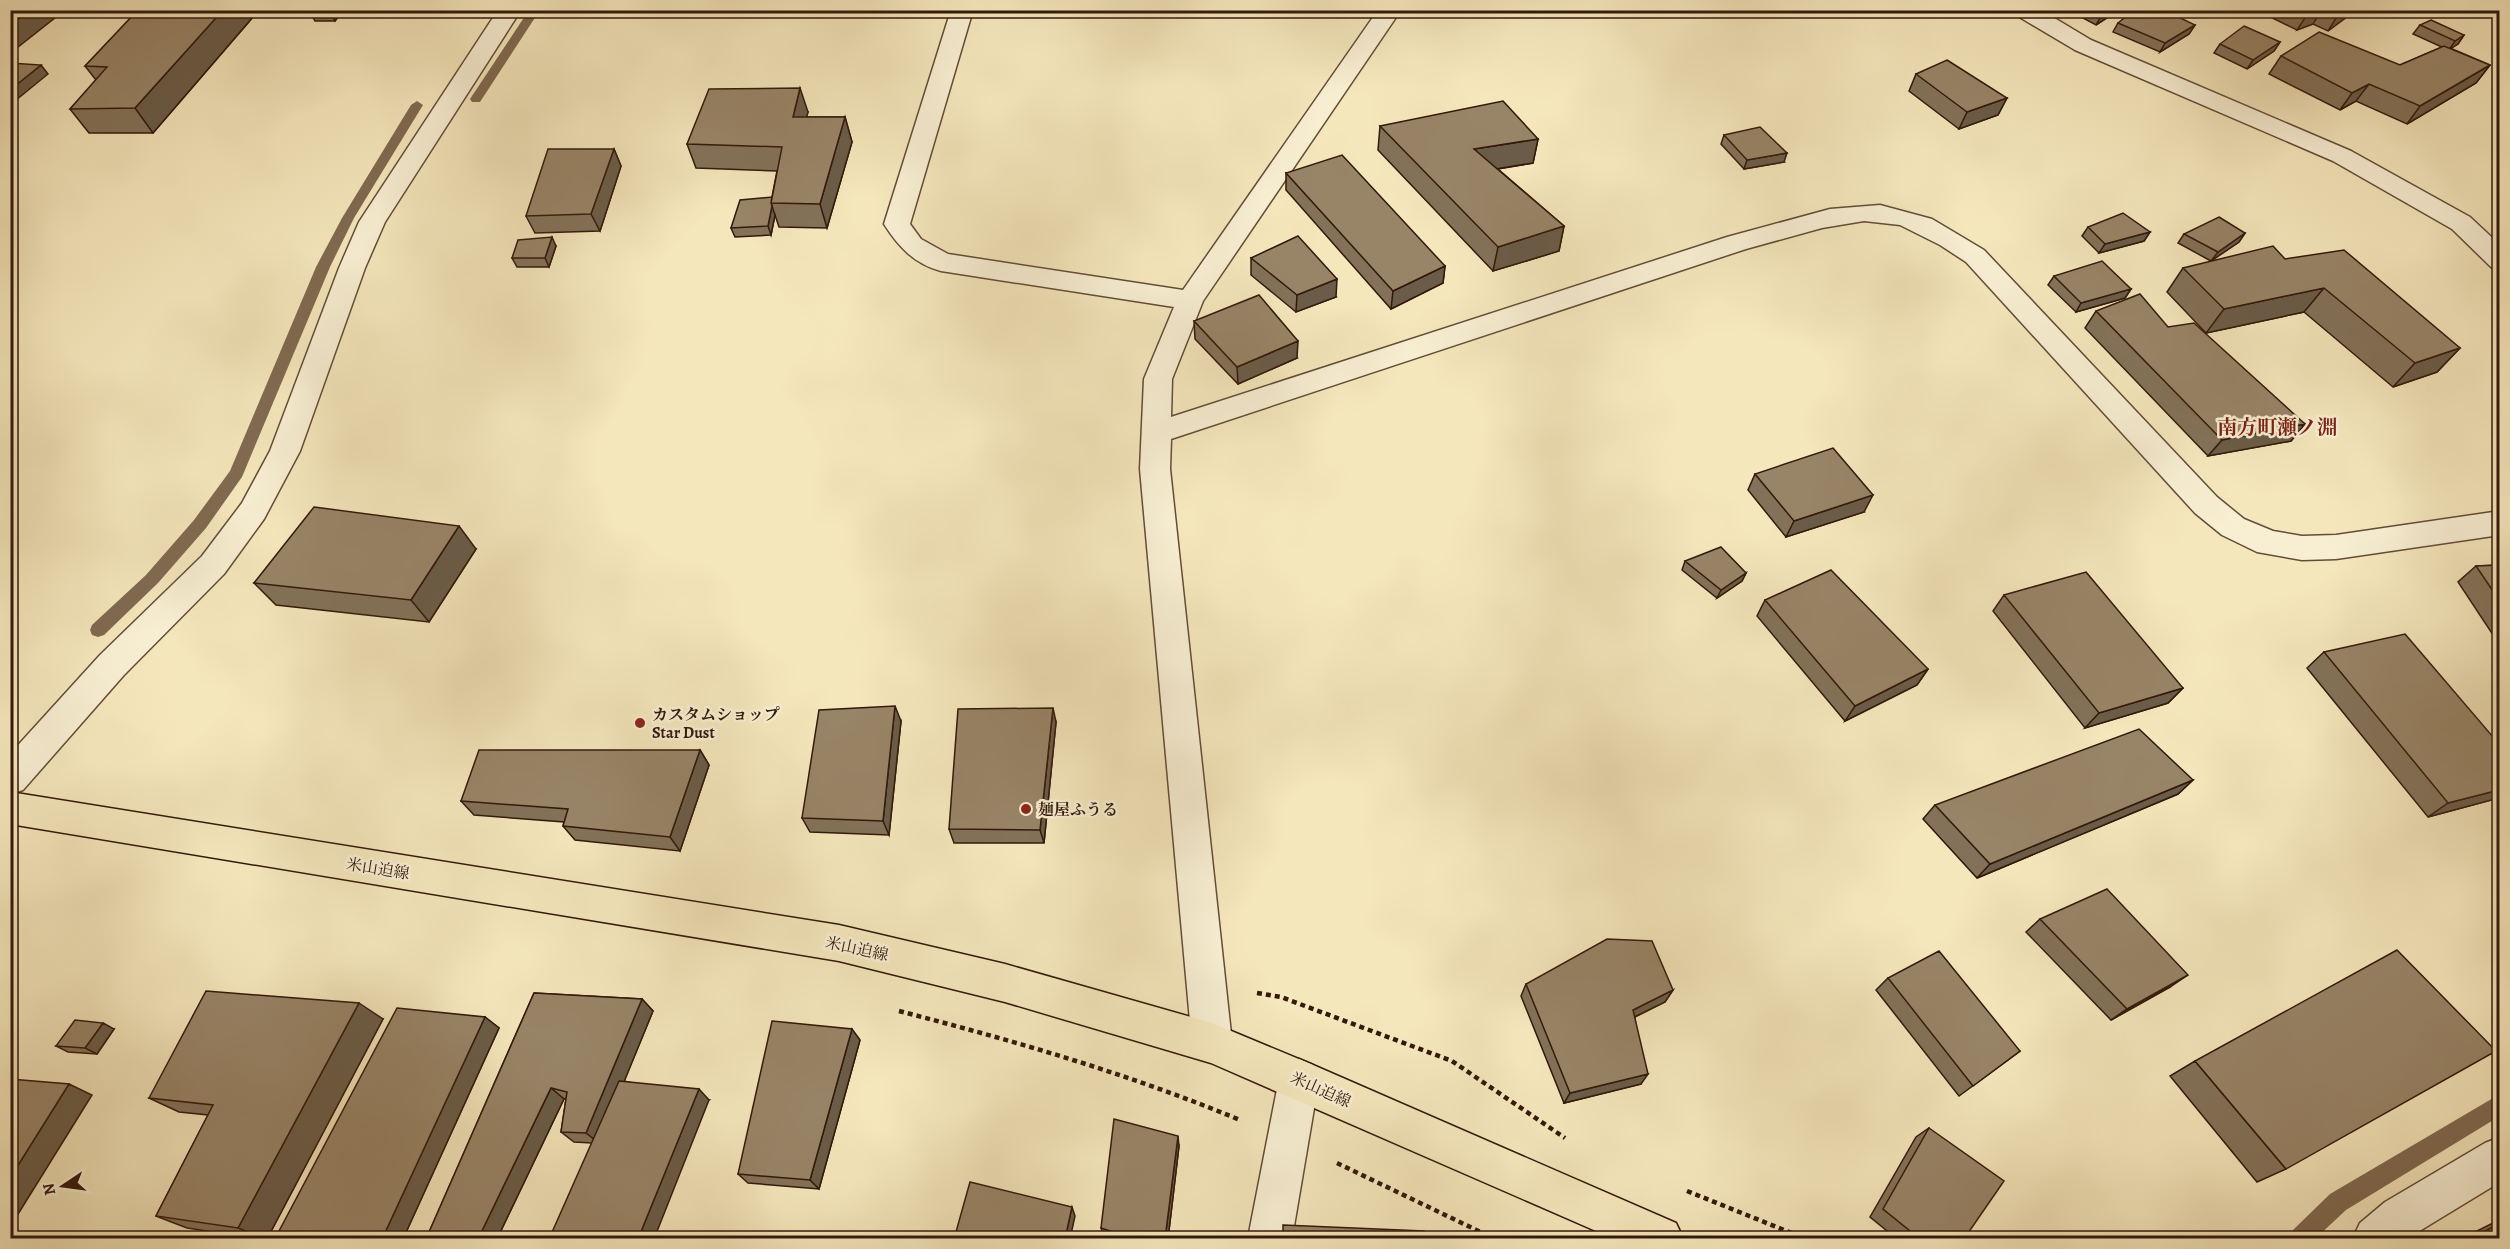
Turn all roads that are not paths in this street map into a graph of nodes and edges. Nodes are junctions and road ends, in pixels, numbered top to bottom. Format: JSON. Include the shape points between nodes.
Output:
{"nodes":[{"id":1,"x":510,"y":10,"type":"edge"},
{"id":2,"x":962,"y":10,"type":"edge"},
{"id":3,"x":1390,"y":10,"type":"edge"},
{"id":4,"x":2024,"y":10,"type":"edge"},
{"id":5,"x":2499,"y":261,"type":"edge"},
{"id":6,"x":1190,"y":300,"type":"junction"},
{"id":7,"x":1156,"y":433,"type":"junction"},
{"id":8,"x":2499,"y":523,"type":"edge"},
{"id":9,"x":10,"y":779,"type":"edge"},
{"id":10,"x":10,"y":808,"type":"edge"},
{"id":11,"x":1212,"y":1043,"type":"junction"},
{"id":12,"x":1299,"y":1079,"type":"junction"},
{"id":13,"x":2499,"y":1158,"type":"edge"},
{"id":14,"x":1270,"y":1239,"type":"edge"},
{"id":15,"x":1661,"y":1239,"type":"edge"},
{"id":16,"x":2375,"y":1239,"type":"edge"}],
"edges":[{"from":1,"to":9,"type":"street","via":[[372,222],[285,451],[254,511],[213,565],[112,666]]},
{"from":2,"to":6,"type":"street","via":[[897,224],[912,245],[941,262]]},
{"from":3,"to":6,"type":"street"},
{"from":4,"to":5,"type":"street","via":[[2083,45],[2343,156],[2461,223]]},
{"from":6,"to":7,"type":"street","via":[[1158,379]]},
{"from":7,"to":8,"type":"street","via":[[1349,366],[1759,236],[1836,216],[1893,214],[1919,222],[1975,256],[2206,505],[2233,526],[2268,543],[2302,548],[2336,547]]},
{"from":7,"to":11,"type":"street","via":[[1156,481]]},
{"from":10,"to":11,"type":"main road","name":"米山迫線","via":[[839,944],[1005,983]]},
{"from":11,"to":12,"type":"main road","name":"米山迫線"},
{"from":12,"to":14,"type":"street"},
{"from":12,"to":15,"type":"main road","name":"米山迫線"},
{"from":13,"to":16,"type":"street","via":[[2400,1217]]}]}
